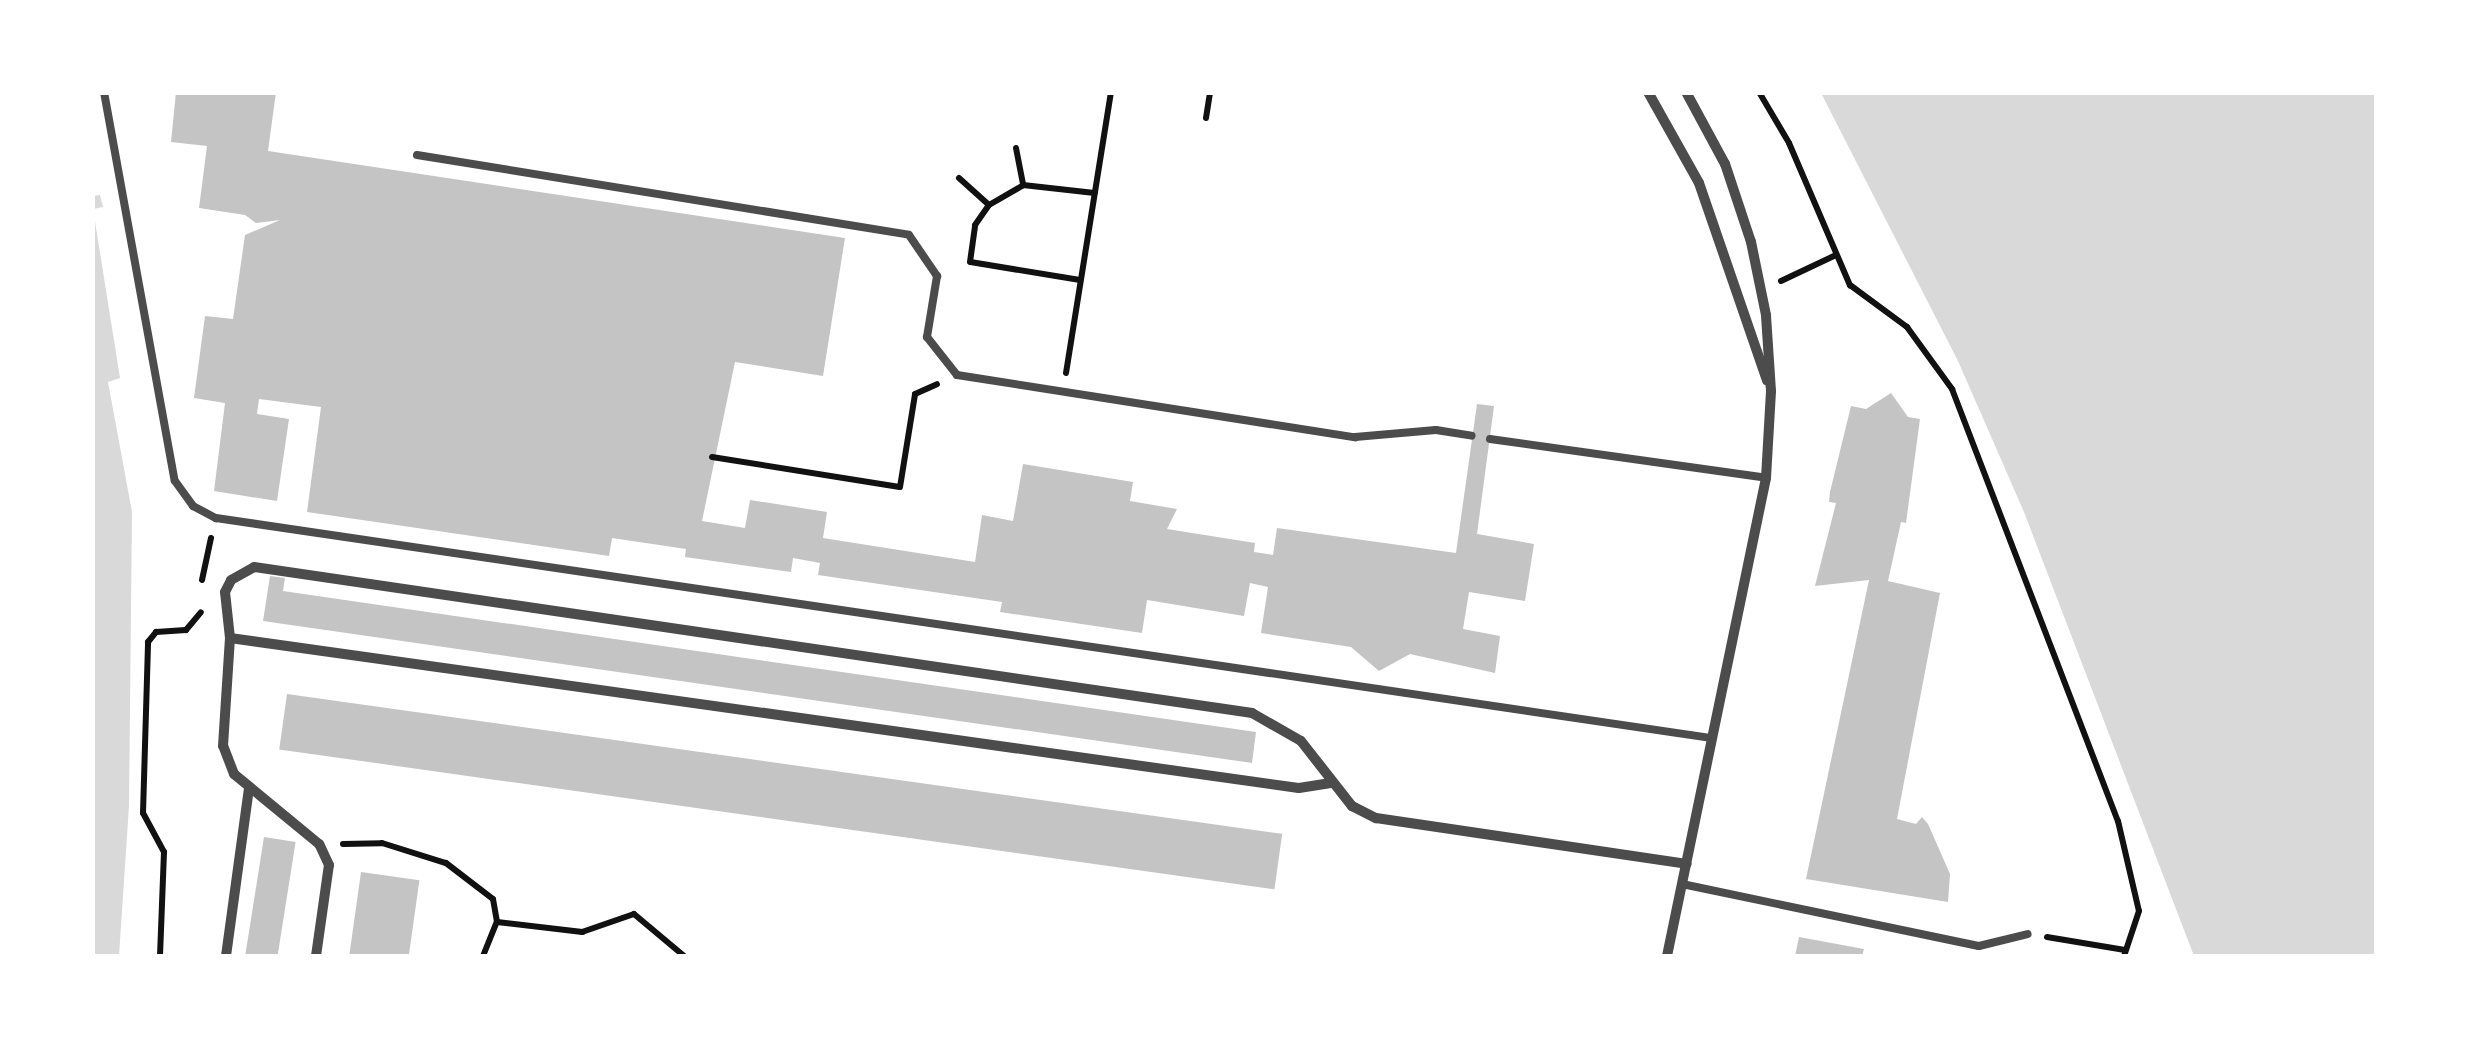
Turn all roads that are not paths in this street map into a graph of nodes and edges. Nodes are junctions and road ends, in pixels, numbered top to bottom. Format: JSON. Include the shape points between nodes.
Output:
{"nodes":[{"id":1,"x":104,"y":92,"type":"edge"},
{"id":2,"x":1648,"y":92,"type":"edge"},
{"id":3,"x":1686,"y":92,"type":"edge"},
{"id":4,"x":417,"y":154,"type":"dead end"},
{"id":5,"x":1771,"y":392,"type":"junction"},
{"id":6,"x":1472,"y":436,"type":"dead end"},
{"id":7,"x":1490,"y":439,"type":"dead end"},
{"id":8,"x":1766,"y":478,"type":"junction"},
{"id":9,"x":230,"y":638,"type":"junction"},
{"id":10,"x":1712,"y":738,"type":"junction"},
{"id":11,"x":1332,"y":783,"type":"junction"},
{"id":12,"x":249,"y":789,"type":"junction"},
{"id":13,"x":1688,"y":864,"type":"junction"},
{"id":14,"x":1682,"y":884,"type":"junction"},
{"id":15,"x":2028,"y":934,"type":"road end"},
{"id":16,"x":226,"y":956,"type":"edge"},
{"id":17,"x":316,"y":956,"type":"edge"},
{"id":18,"x":1667,"y":956,"type":"edge"}],
"edges":[{"from":1,"to":10,"type":"lane","via":[[175,481],[193,506],[216,518]]},
{"from":2,"to":5,"type":"street","via":[[1699,184]]},
{"from":3,"to":5,"type":"street","via":[[1724,164],[1750,242],[1766,315]]},
{"from":4,"to":6,"type":"lane","via":[[909,235],[937,276],[927,337],[956,376],[1355,437],[1436,430]]},
{"from":5,"to":8,"type":"street"},
{"from":7,"to":8,"type":"lane"},
{"from":8,"to":10,"type":"street"},
{"from":9,"to":11,"type":"street","via":[[1299,788]]},
{"from":9,"to":11,"type":"street","via":[[222,607],[231,580],[254,566],[271,567],[1252,713],[1301,740]]},
{"from":9,"to":12,"type":"street","via":[[223,746]]},
{"from":10,"to":13,"type":"street"},
{"from":11,"to":13,"type":"street","via":[[1352,806],[1376,818]]},
{"from":12,"to":16,"type":"street"},
{"from":12,"to":17,"type":"street","via":[[319,844],[329,865]]},
{"from":13,"to":14,"type":"street"},
{"from":14,"to":15,"type":"lane","via":[[1980,946]]},
{"from":14,"to":18,"type":"street"}]}
